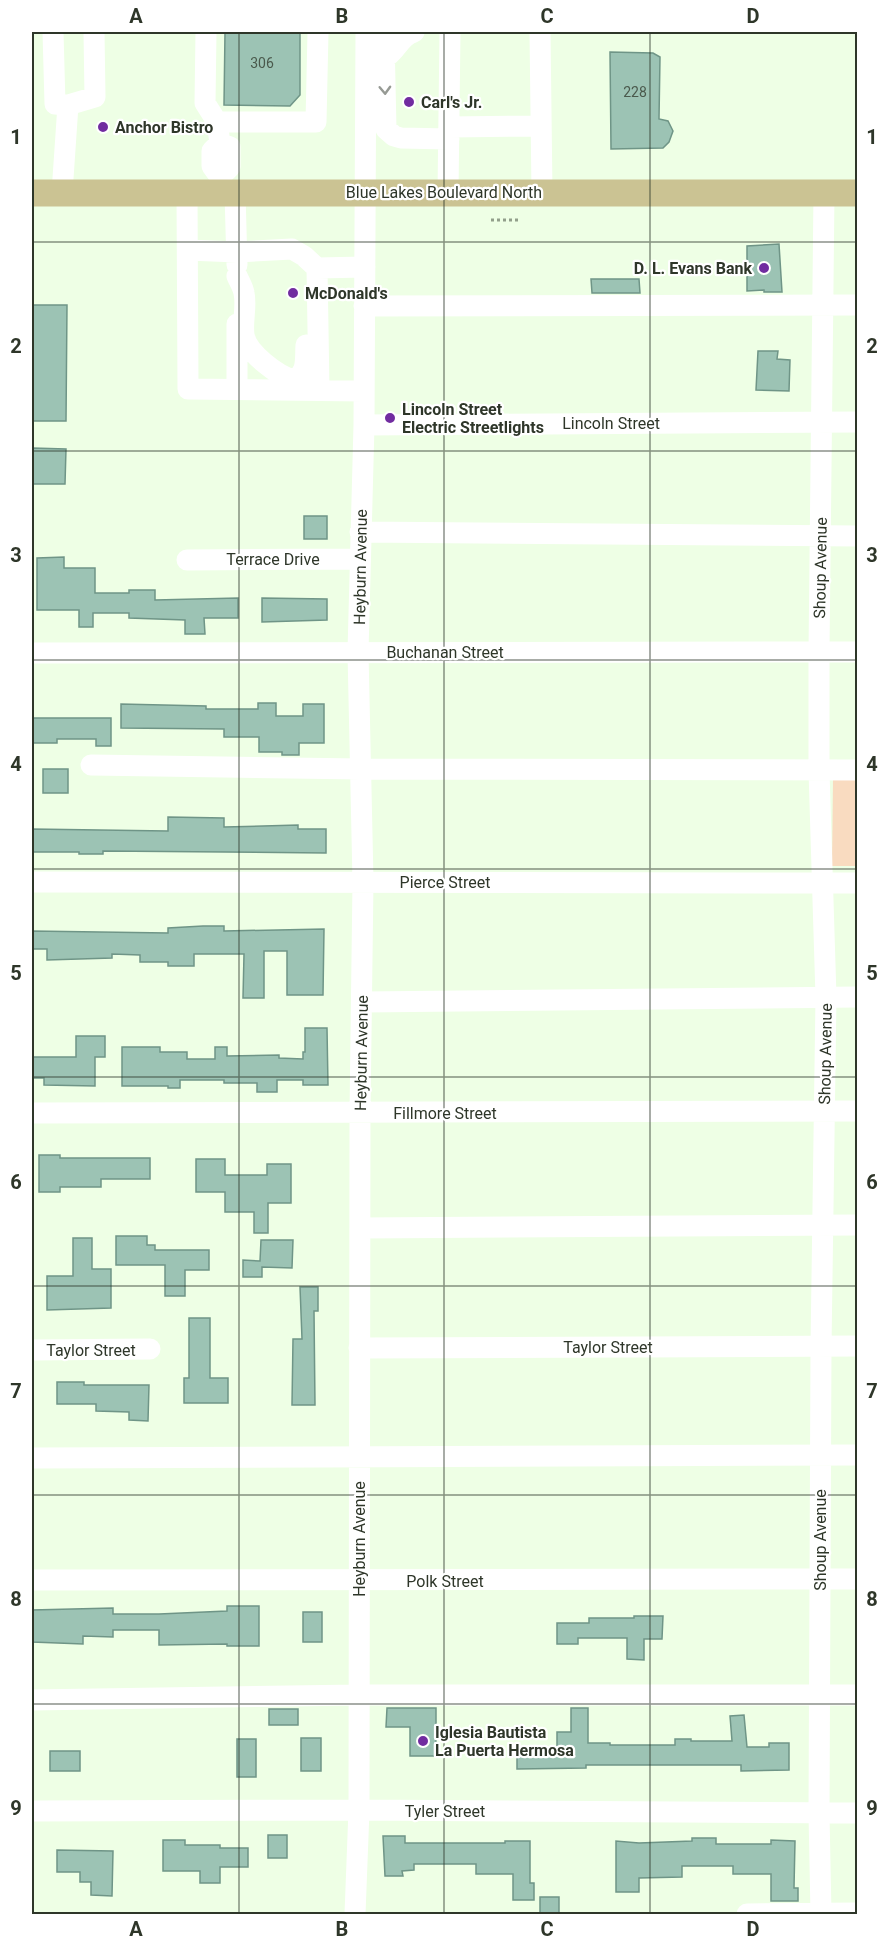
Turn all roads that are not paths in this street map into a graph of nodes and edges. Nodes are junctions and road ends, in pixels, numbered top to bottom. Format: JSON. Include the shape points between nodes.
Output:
{"nodes":[{"id":1,"x":53,"y":32,"type":"edge"},
{"id":2,"x":94,"y":32,"type":"edge"},
{"id":3,"x":206,"y":32,"type":"edge"},
{"id":4,"x":318,"y":32,"type":"edge"},
{"id":5,"x":366,"y":32,"type":"edge"},
{"id":6,"x":386,"y":32,"type":"edge"},
{"id":7,"x":414,"y":32,"type":"edge"},
{"id":8,"x":450,"y":32,"type":"edge"},
{"id":9,"x":540,"y":32,"type":"edge"},
{"id":10,"x":384,"y":58,"type":"junction"},
{"id":11,"x":68,"y":105,"type":"junction"},
{"id":12,"x":540,"y":126,"type":"junction"},
{"id":13,"x":218,"y":132,"type":"junction"},
{"id":14,"x":449,"y":133,"type":"junction"},
{"id":15,"x":225,"y":188,"type":"junction"},
{"id":16,"x":366,"y":192,"type":"junction"},
{"id":17,"x":32,"y":193,"type":"edge"},
{"id":18,"x":62,"y":193,"type":"junction"},
{"id":19,"x":187,"y":193,"type":"junction"},
{"id":20,"x":448,"y":193,"type":"junction"},
{"id":21,"x":542,"y":193,"type":"junction"},
{"id":22,"x":824,"y":193,"type":"junction"},
{"id":23,"x":858,"y":193,"type":"edge"},
{"id":24,"x":188,"y":250,"type":"junction"},
{"id":25,"x":237,"y":252,"type":"junction"},
{"id":26,"x":364,"y":267,"type":"junction"},
{"id":27,"x":237,"y":276,"type":"junction"},
{"id":28,"x":317,"y":278,"type":"junction"},
{"id":29,"x":823,"y":305,"type":"junction"},
{"id":30,"x":858,"y":305,"type":"edge"},
{"id":31,"x":364,"y":306,"type":"junction"},
{"id":32,"x":237,"y":389,"type":"junction"},
{"id":33,"x":319,"y":390,"type":"junction"},
{"id":34,"x":364,"y":391,"type":"junction"},
{"id":35,"x":821,"y":422,"type":"junction"},
{"id":36,"x":858,"y":422,"type":"edge"},
{"id":37,"x":364,"y":425,"type":"junction"},
{"id":38,"x":360,"y":532,"type":"junction"},
{"id":39,"x":820,"y":536,"type":"junction"},
{"id":40,"x":858,"y":536,"type":"edge"},
{"id":41,"x":359,"y":559,"type":"junction"},
{"id":42,"x":187,"y":560,"type":"dead end"},
{"id":43,"x":819,"y":651,"type":"junction"},
{"id":44,"x":358,"y":652,"type":"junction"},
{"id":45,"x":858,"y":652,"type":"edge"},
{"id":46,"x":32,"y":653,"type":"edge"},
{"id":47,"x":91,"y":765,"type":"dead end"},
{"id":48,"x":361,"y":769,"type":"junction"},
{"id":49,"x":858,"y":770,"type":"edge"},
{"id":50,"x":819,"y":771,"type":"junction"},
{"id":51,"x":363,"y":881,"type":"junction"},
{"id":52,"x":32,"y":882,"type":"edge"},
{"id":53,"x":822,"y":883,"type":"junction"},
{"id":54,"x":858,"y":883,"type":"edge"},
{"id":55,"x":826,"y":997,"type":"junction"},
{"id":56,"x":858,"y":997,"type":"edge"},
{"id":57,"x":363,"y":1002,"type":"junction"},
{"id":58,"x":823,"y":1111,"type":"junction"},
{"id":59,"x":858,"y":1111,"type":"edge"},
{"id":60,"x":32,"y":1113,"type":"edge"},
{"id":61,"x":360,"y":1113,"type":"junction"},
{"id":62,"x":858,"y":1225,"type":"edge"},
{"id":63,"x":822,"y":1226,"type":"junction"},
{"id":64,"x":360,"y":1228,"type":"junction"},
{"id":65,"x":858,"y":1346,"type":"edge"},
{"id":66,"x":820,"y":1347,"type":"junction"},
{"id":67,"x":359,"y":1348,"type":"junction"},
{"id":68,"x":150,"y":1349,"type":"dead end"},
{"id":69,"x":32,"y":1350,"type":"edge"},
{"id":70,"x":821,"y":1455,"type":"junction"},
{"id":71,"x":858,"y":1455,"type":"edge"},
{"id":72,"x":359,"y":1457,"type":"junction"},
{"id":73,"x":32,"y":1458,"type":"edge"},
{"id":74,"x":858,"y":1579,"type":"edge"},
{"id":75,"x":32,"y":1580,"type":"edge"},
{"id":76,"x":820,"y":1580,"type":"junction"},
{"id":77,"x":359,"y":1581,"type":"junction"},
{"id":78,"x":358,"y":1695,"type":"junction"},
{"id":79,"x":819,"y":1695,"type":"junction"},
{"id":80,"x":858,"y":1695,"type":"edge"},
{"id":81,"x":32,"y":1700,"type":"edge"},
{"id":82,"x":359,"y":1810,"type":"junction"},
{"id":83,"x":32,"y":1811,"type":"edge"},
{"id":84,"x":858,"y":1813,"type":"edge"},
{"id":85,"x":819,"y":1814,"type":"junction"},
{"id":86,"x":821,"y":1913,"type":"edge"},
{"id":87,"x":858,"y":1913,"type":"edge"},
{"id":88,"x":355,"y":1914,"type":"edge"},
{"id":89,"x":747,"y":1914,"type":"edge"}],
"edges":[{"from":1,"to":11,"type":"street","via":[[55,104]]},
{"from":2,"to":11,"type":"street","via":[[95,97]]},
{"from":3,"to":13,"type":"street","via":[[205,103]]},
{"from":4,"to":13,"type":"street","via":[[316,122]]},
{"from":5,"to":16,"type":"street","name":"Heyburn Avenue"},
{"from":6,"to":10,"type":"street"},
{"from":7,"to":10,"type":"street","via":[[404,36]]},
{"from":8,"to":14,"type":"street"},
{"from":9,"to":12,"type":"street"},
{"from":10,"to":14,"type":"street","one_way":true,"via":[[386,129],[401,138]]},
{"from":11,"to":18,"type":"street"},
{"from":12,"to":14,"type":"street"},
{"from":12,"to":21,"type":"street"},
{"from":13,"to":15,"type":"street","via":[[212,166]]},
{"from":14,"to":20,"type":"street"},
{"from":15,"to":16,"type":"main road","name":"Blue Lakes Boulevard North"},
{"from":15,"to":19,"type":"main road","name":"Blue Lakes Boulevard North"},
{"from":15,"to":25,"type":"street"},
{"from":16,"to":20,"type":"main road","name":"Blue Lakes Boulevard North"},
{"from":16,"to":26,"type":"street","name":"Heyburn Avenue"},
{"from":17,"to":18,"type":"main road","name":"Blue Lakes Boulevard North"},
{"from":18,"to":19,"type":"main road","name":"Blue Lakes Boulevard North"},
{"from":19,"to":24,"type":"street"},
{"from":20,"to":21,"type":"main road","name":"Blue Lakes Boulevard North"},
{"from":21,"to":22,"type":"main road","name":"Blue Lakes Boulevard North"},
{"from":22,"to":23,"type":"main road","name":"Blue Lakes Boulevard North"},
{"from":22,"to":29,"type":"street","name":"Shoup Avenue"},
{"from":24,"to":25,"type":"street"},
{"from":24,"to":32,"type":"street","via":[[188,388]]},
{"from":25,"to":27,"type":"street"},
{"from":25,"to":28,"type":"street","via":[[292,249],[304,255]]},
{"from":26,"to":28,"type":"street"},
{"from":26,"to":31,"type":"street","name":"Heyburn Avenue"},
{"from":27,"to":28,"type":"street","via":[[244,292],[244,337],[258,357],[283,377],[294,380],[304,371],[308,306]]},
{"from":27,"to":32,"type":"street"},
{"from":28,"to":33,"type":"street"},
{"from":29,"to":30,"type":"street"},
{"from":29,"to":31,"type":"street"},
{"from":29,"to":35,"type":"street","name":"Shoup Avenue"},
{"from":31,"to":34,"type":"street","name":"Heyburn Avenue"},
{"from":32,"to":33,"type":"street"},
{"from":33,"to":34,"type":"street"},
{"from":34,"to":37,"type":"street","name":"Heyburn Avenue"},
{"from":35,"to":36,"type":"street","name":"Lincoln Street"},
{"from":35,"to":37,"type":"street","name":"Lincoln Street"},
{"from":35,"to":39,"type":"street","name":"Shoup Avenue"},
{"from":37,"to":38,"type":"street","name":"Heyburn Avenue"},
{"from":38,"to":39,"type":"street"},
{"from":38,"to":41,"type":"street","name":"Heyburn Avenue"},
{"from":39,"to":40,"type":"street"},
{"from":39,"to":43,"type":"street","name":"Shoup Avenue"},
{"from":41,"to":42,"type":"street","name":"Terrace Drive"},
{"from":41,"to":44,"type":"street","name":"Heyburn Avenue"},
{"from":43,"to":44,"type":"street","name":"Buchanan Street"},
{"from":43,"to":45,"type":"street","name":"Buchanan Street"},
{"from":43,"to":50,"type":"street","name":"Shoup Avenue"},
{"from":44,"to":46,"type":"street","name":"Buchanan Street"},
{"from":44,"to":48,"type":"street","name":"Heyburn Avenue"},
{"from":47,"to":48,"type":"street"},
{"from":48,"to":50,"type":"street"},
{"from":48,"to":51,"type":"street","name":"Heyburn Avenue"},
{"from":49,"to":50,"type":"street"},
{"from":50,"to":53,"type":"street","name":"Shoup Avenue"},
{"from":51,"to":52,"type":"street","name":"Pierce Street"},
{"from":51,"to":53,"type":"street","name":"Pierce Street"},
{"from":51,"to":57,"type":"street","name":"Heyburn Avenue"},
{"from":53,"to":54,"type":"street","name":"Pierce Street"},
{"from":53,"to":55,"type":"street","name":"Shoup Avenue"},
{"from":55,"to":56,"type":"street"},
{"from":55,"to":57,"type":"street"},
{"from":55,"to":58,"type":"street","name":"Shoup Avenue"},
{"from":57,"to":61,"type":"street","name":"Heyburn Avenue"},
{"from":58,"to":59,"type":"street","name":"Fillmore Street"},
{"from":58,"to":61,"type":"street","name":"Fillmore Street"},
{"from":58,"to":63,"type":"street","name":"Shoup Avenue"},
{"from":60,"to":61,"type":"street","name":"Fillmore Street"},
{"from":61,"to":64,"type":"street","name":"Heyburn Avenue"},
{"from":62,"to":63,"type":"street"},
{"from":63,"to":64,"type":"street"},
{"from":63,"to":66,"type":"street","name":"Shoup Avenue"},
{"from":64,"to":67,"type":"street","name":"Heyburn Avenue"},
{"from":65,"to":66,"type":"street","name":"Taylor Street"},
{"from":66,"to":67,"type":"street","name":"Taylor Street"},
{"from":66,"to":70,"type":"street","name":"Shoup Avenue"},
{"from":67,"to":72,"type":"street","name":"Heyburn Avenue"},
{"from":68,"to":69,"type":"street","name":"Taylor Street"},
{"from":70,"to":71,"type":"street"},
{"from":70,"to":72,"type":"street"},
{"from":70,"to":76,"type":"street","name":"Shoup Avenue"},
{"from":72,"to":73,"type":"street"},
{"from":72,"to":77,"type":"street","name":"Heyburn Avenue"},
{"from":74,"to":76,"type":"street","name":"Polk Street"},
{"from":75,"to":77,"type":"street","name":"Polk Street"},
{"from":76,"to":77,"type":"street","name":"Polk Street"},
{"from":76,"to":79,"type":"street","name":"Shoup Avenue"},
{"from":77,"to":78,"type":"street","name":"Heyburn Avenue"},
{"from":78,"to":79,"type":"street"},
{"from":78,"to":81,"type":"street"},
{"from":78,"to":82,"type":"street","name":"Heyburn Avenue"},
{"from":79,"to":80,"type":"street"},
{"from":79,"to":85,"type":"street","name":"Shoup Avenue"},
{"from":82,"to":83,"type":"street","name":"Tyler Street"},
{"from":82,"to":85,"type":"street","name":"Tyler Street"},
{"from":82,"to":88,"type":"street","name":"Heyburn Avenue"},
{"from":84,"to":85,"type":"street","name":"Tyler Street"},
{"from":85,"to":86,"type":"street","name":"Shoup Avenue"},
{"from":86,"to":87,"type":"street"},
{"from":86,"to":89,"type":"street"}]}
